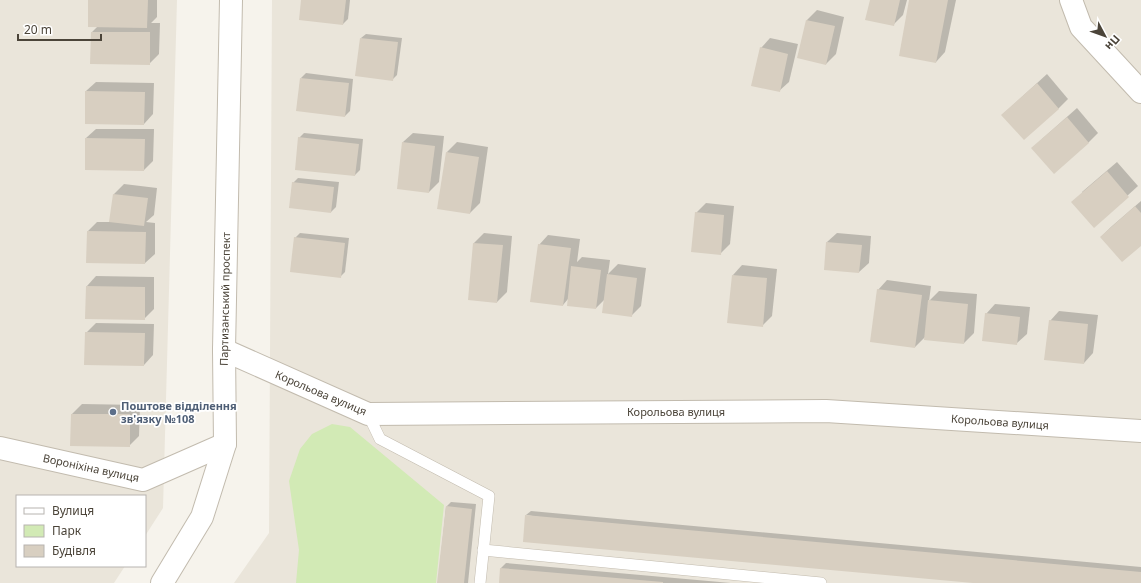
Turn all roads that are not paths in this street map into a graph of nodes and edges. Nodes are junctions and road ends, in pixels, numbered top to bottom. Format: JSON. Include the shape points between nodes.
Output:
{"nodes":[{"id":1,"x":231,"y":0,"type":"edge"},
{"id":2,"x":1071,"y":0,"type":"edge"},
{"id":3,"x":1141,"y":92,"type":"edge"},
{"id":4,"x":224,"y":350,"type":"junction"},
{"id":5,"x":368,"y":414,"type":"junction"},
{"id":6,"x":1141,"y":431,"type":"edge"},
{"id":7,"x":224,"y":444,"type":"junction"},
{"id":8,"x":0,"y":448,"type":"edge"},
{"id":9,"x":484,"y":550,"type":"junction"},
{"id":10,"x":162,"y":583,"type":"edge"},
{"id":11,"x":480,"y":583,"type":"edge"},
{"id":12,"x":821,"y":583,"type":"edge"}],
"edges":[{"from":1,"to":4,"type":"street","name":"Партизанський проспект"},
{"from":2,"to":3,"type":"street","via":[[1081,27]]},
{"from":4,"to":5,"type":"street","name":"Корольова вулиця"},
{"from":4,"to":7,"type":"street","name":"Партизанський проспект"},
{"from":5,"to":6,"type":"street","name":"Корольова вулиця","via":[[826,411]]},
{"from":5,"to":9,"type":"lane","via":[[380,439],[489,496]]},
{"from":7,"to":8,"type":"street","name":"Вороніхіна вулиця","via":[[143,480]]},
{"from":7,"to":10,"type":"street","name":"Партизанський проспект","via":[[202,517]]},
{"from":9,"to":11,"type":"lane"},
{"from":9,"to":12,"type":"lane"}]}
